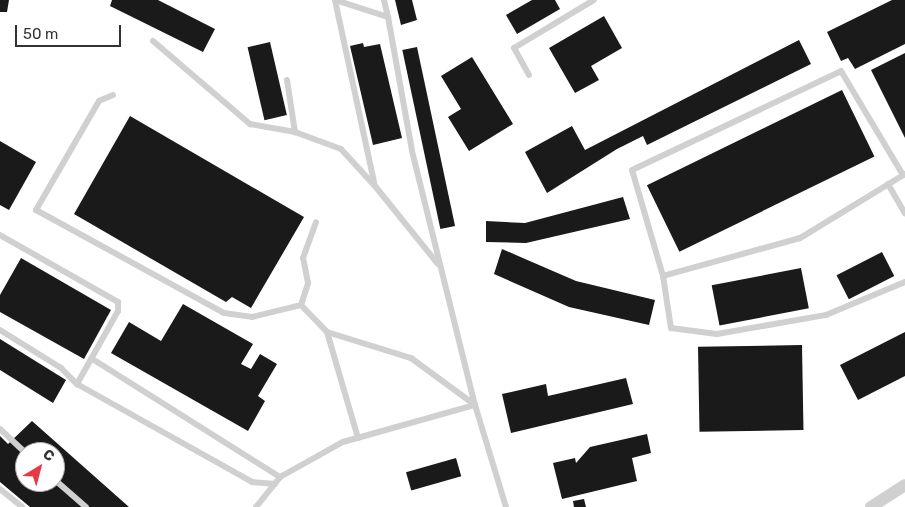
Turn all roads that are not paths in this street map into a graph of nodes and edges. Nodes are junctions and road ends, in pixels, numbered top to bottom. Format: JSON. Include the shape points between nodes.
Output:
{"nodes":[{"id":1,"x":335,"y":0,"type":"edge"},
{"id":2,"x":384,"y":0,"type":"edge"},
{"id":3,"x":594,"y":0,"type":"edge"},
{"id":4,"x":388,"y":17,"type":"junction"},
{"id":5,"x":153,"y":41,"type":"dead end"},
{"id":6,"x":529,"y":75,"type":"dead end"},
{"id":7,"x":287,"y":80,"type":"dead end"},
{"id":8,"x":113,"y":95,"type":"dead end"},
{"id":9,"x":295,"y":132,"type":"junction"},
{"id":10,"x":904,"y":174,"type":"edge"},
{"id":11,"x":888,"y":184,"type":"junction"},
{"id":12,"x":375,"y":186,"type":"junction"},
{"id":13,"x":905,"y":213,"type":"edge"},
{"id":14,"x":316,"y":222,"type":"dead end"},
{"id":15,"x":0,"y":235,"type":"edge"},
{"id":16,"x":441,"y":266,"type":"junction"},
{"id":17,"x":663,"y":276,"type":"junction"},
{"id":18,"x":905,"y":282,"type":"edge"},
{"id":19,"x":301,"y":305,"type":"junction"},
{"id":20,"x":0,"y":330,"type":"edge"},
{"id":21,"x":327,"y":332,"type":"junction"},
{"id":22,"x":94,"y":360,"type":"junction"},
{"id":23,"x":77,"y":384,"type":"junction"},
{"id":24,"x":475,"y":405,"type":"junction"},
{"id":25,"x":0,"y":429,"type":"edge"},
{"id":26,"x":358,"y":438,"type":"junction"},
{"id":27,"x":15,"y":443,"type":"edge"},
{"id":28,"x":280,"y":477,"type":"junction"},
{"id":29,"x":275,"y":484,"type":"junction"},
{"id":30,"x":905,"y":485,"type":"edge"},
{"id":31,"x":0,"y":489,"type":"edge"},
{"id":32,"x":65,"y":489,"type":"edge"},
{"id":33,"x":22,"y":507,"type":"edge"},
{"id":34,"x":86,"y":507,"type":"edge"},
{"id":35,"x":256,"y":507,"type":"edge"},
{"id":36,"x":506,"y":507,"type":"edge"},
{"id":37,"x":871,"y":507,"type":"edge"}],
"edges":[{"from":1,"to":4,"type":"lane"},
{"from":1,"to":12,"type":"lane"},
{"from":2,"to":4,"type":"lane"},
{"from":3,"to":6,"type":"lane","via":[[514,48]]},
{"from":4,"to":16,"type":"lane","via":[[412,151]]},
{"from":5,"to":9,"type":"lane","via":[[250,124]]},
{"from":7,"to":9,"type":"lane"},
{"from":8,"to":19,"type":"lane","via":[[99,101],[36,210],[224,313],[252,317]]},
{"from":9,"to":12,"type":"lane","via":[[341,149]]},
{"from":10,"to":11,"type":"lane"},
{"from":10,"to":17,"type":"lane","via":[[842,71],[632,170]]},
{"from":11,"to":13,"type":"lane"},
{"from":11,"to":17,"type":"lane","via":[[800,238]]},
{"from":12,"to":16,"type":"lane"},
{"from":14,"to":19,"type":"lane","via":[[303,258],[308,283]]},
{"from":15,"to":22,"type":"lane","via":[[118,302],[118,312]]},
{"from":16,"to":24,"type":"lane"},
{"from":17,"to":18,"type":"lane","via":[[672,328],[717,334],[826,316]]},
{"from":19,"to":21,"type":"lane"},
{"from":20,"to":23,"type":"lane","via":[[62,368]]},
{"from":21,"to":24,"type":"lane","via":[[411,358]]},
{"from":21,"to":26,"type":"lane"},
{"from":22,"to":23,"type":"lane"},
{"from":22,"to":28,"type":"lane"},
{"from":23,"to":29,"type":"lane","via":[[252,482]]},
{"from":24,"to":26,"type":"lane"},
{"from":24,"to":36,"type":"lane"},
{"from":25,"to":27,"type":"lane"},
{"from":26,"to":28,"type":"lane"},
{"from":28,"to":29,"type":"lane"},
{"from":29,"to":35,"type":"lane"},
{"from":30,"to":37,"type":"street"},
{"from":31,"to":33,"type":"lane"},
{"from":32,"to":34,"type":"lane"}]}
